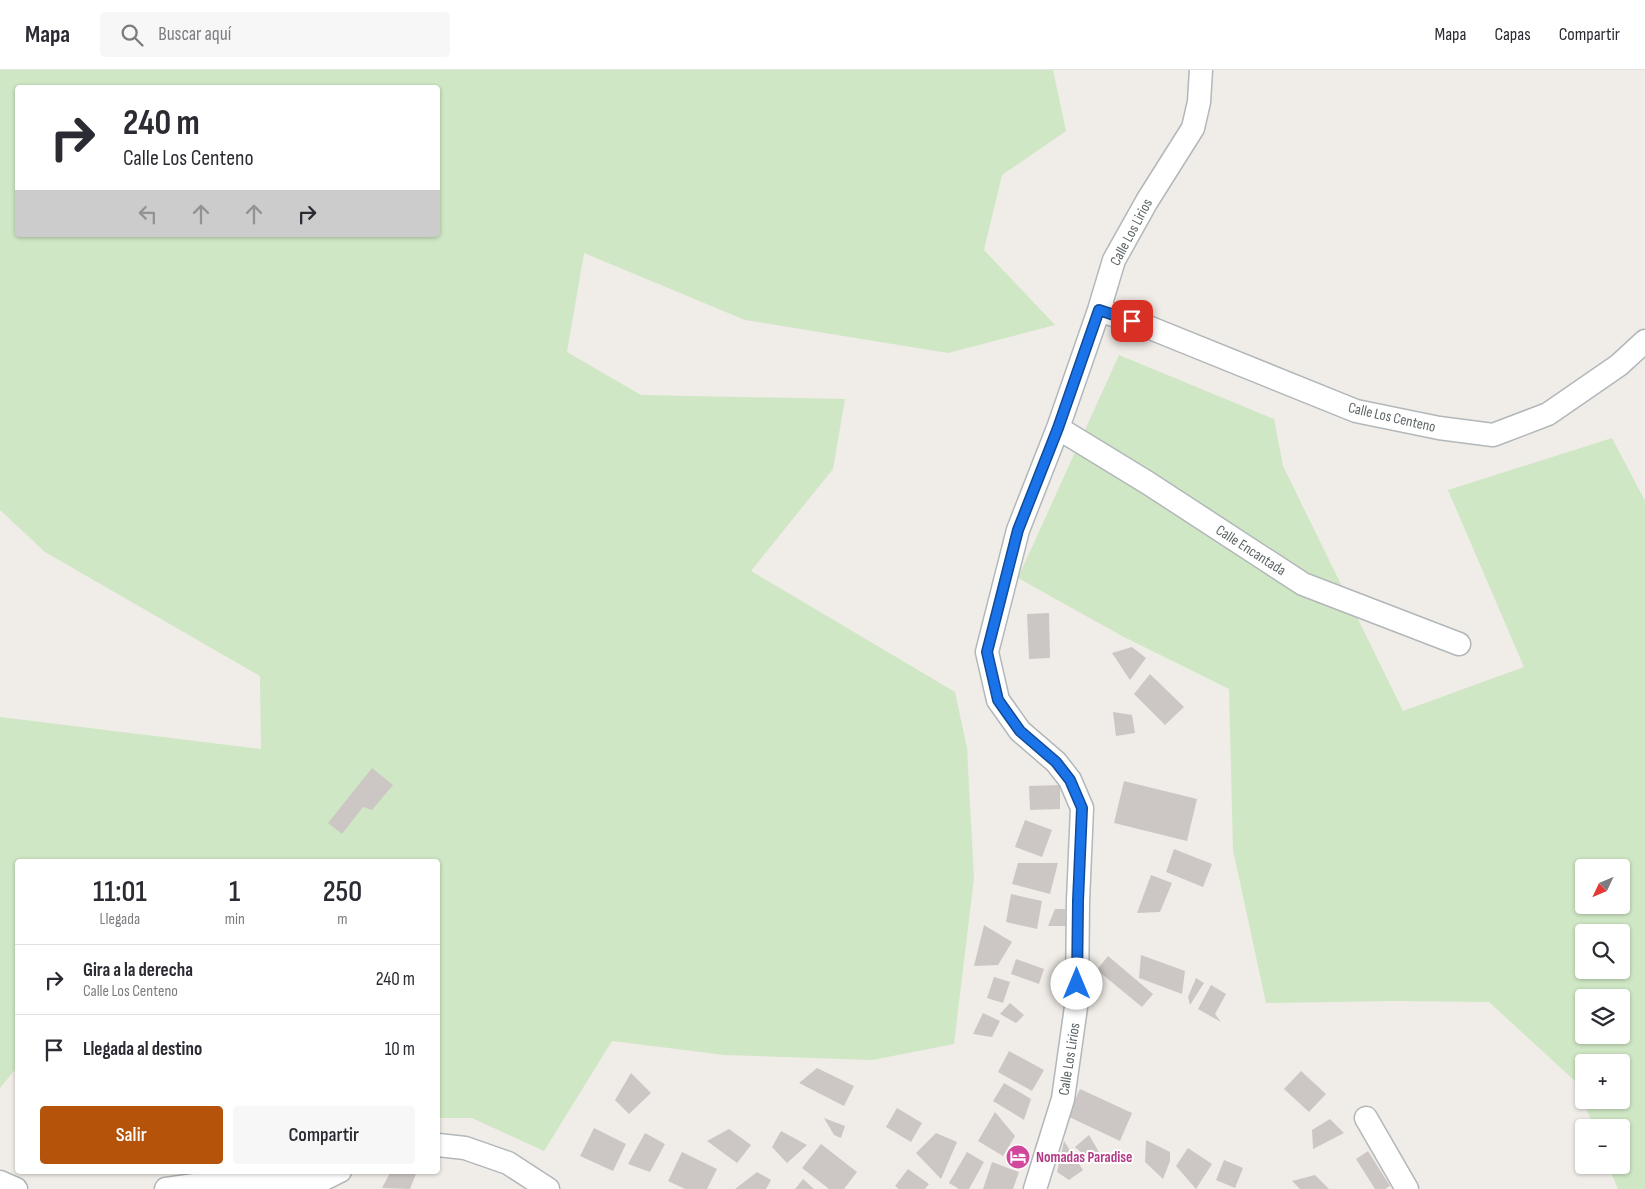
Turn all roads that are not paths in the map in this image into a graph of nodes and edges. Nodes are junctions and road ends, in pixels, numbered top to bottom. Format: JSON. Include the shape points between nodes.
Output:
{"nodes":[{"id":1,"x":1201,"y":70,"type":"edge"},
{"id":2,"x":1099,"y":310,"type":"junction"},
{"id":3,"x":1645,"y":341,"type":"edge"},
{"id":4,"x":1058,"y":428,"type":"junction"},
{"id":5,"x":1458,"y":644,"type":"dead end"},
{"id":6,"x":1366,"y":1118,"type":"dead end"},
{"id":7,"x":440,"y":1145,"type":"edge"},
{"id":8,"x":334,"y":1174,"type":"edge"},
{"id":9,"x":0,"y":1182,"type":"edge"},
{"id":10,"x":16,"y":1189,"type":"edge"},
{"id":11,"x":166,"y":1189,"type":"edge"},
{"id":12,"x":548,"y":1189,"type":"edge"},
{"id":13,"x":1035,"y":1189,"type":"edge"},
{"id":14,"x":1407,"y":1189,"type":"edge"}],
"edges":[{"from":1,"to":2,"type":"street","name":"Calle Los Lirios","via":[[1193,128],[1114,260]]},
{"from":2,"to":3,"type":"street","name":"Calle Los Centeno","via":[[1148,326],[1356,411],[1439,428],[1494,435],[1548,414],[1619,365]]},
{"from":2,"to":4,"type":"street","name":"Calle Los Lirios"},
{"from":4,"to":5,"type":"street","name":"Calle Encantada","via":[[1303,584]]},
{"from":4,"to":13,"type":"street","name":"Calle Los Lirios","via":[[1018,530],[987,652],[998,700],[1020,731],[1056,762],[1070,780],[1082,808],[1077,1000],[1063,1098]]},
{"from":6,"to":14,"type":"street"},
{"from":7,"to":12,"type":"street","via":[[465,1148],[508,1163]]},
{"from":8,"to":11,"type":"street","via":[[320,1181],[282,1179]]},
{"from":9,"to":10,"type":"street"}]}
